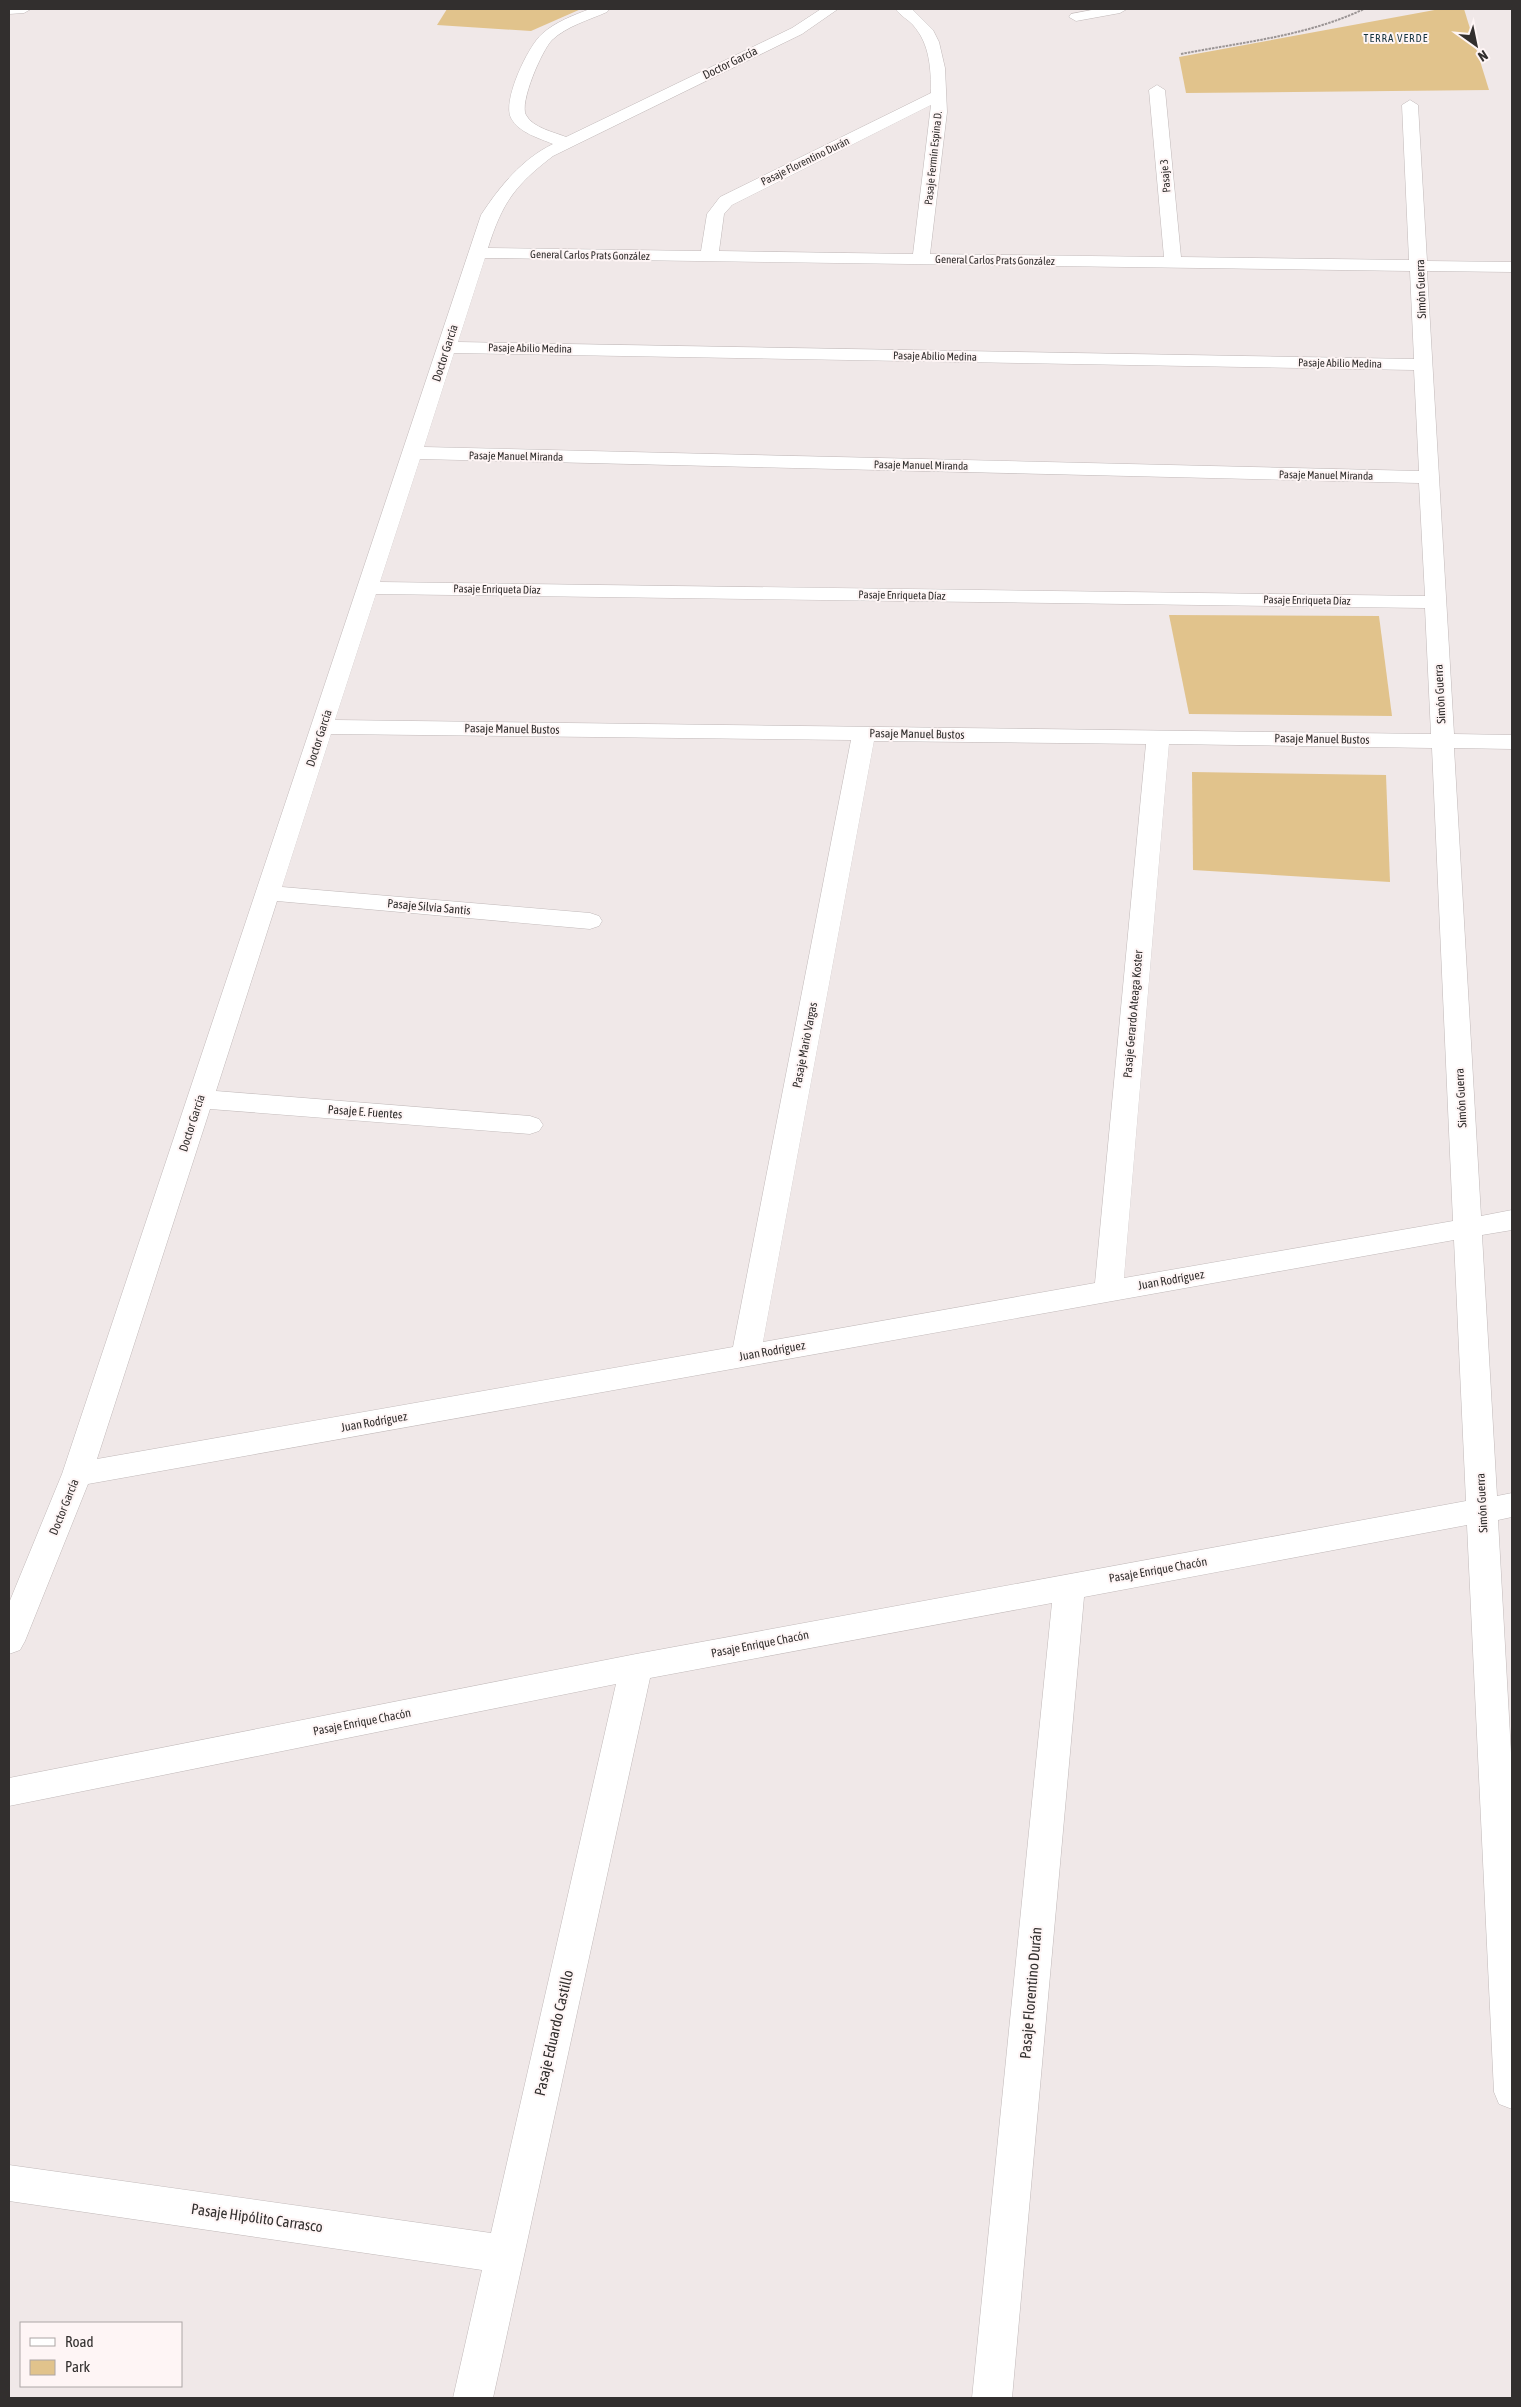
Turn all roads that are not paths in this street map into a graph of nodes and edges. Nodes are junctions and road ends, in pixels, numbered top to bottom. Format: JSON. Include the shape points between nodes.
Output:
{"nodes":[{"id":1,"x":24,"y":9,"type":"edge"},
{"id":2,"x":602,"y":9,"type":"edge"},
{"id":3,"x":831,"y":9,"type":"edge"},
{"id":4,"x":904,"y":9,"type":"edge"},
{"id":5,"x":1120,"y":9,"type":"edge"},
{"id":6,"x":9,"y":10,"type":"edge"},
{"id":7,"x":1076,"y":17,"type":"dead end"},
{"id":8,"x":1157,"y":90,"type":"road end"},
{"id":9,"x":939,"y":95,"type":"junction"},
{"id":10,"x":1410,"y":105,"type":"dead end"},
{"id":11,"x":566,"y":142,"type":"junction"},
{"id":12,"x":478,"y":253,"type":"junction"},
{"id":13,"x":709,"y":256,"type":"junction"},
{"id":14,"x":921,"y":259,"type":"junction"},
{"id":15,"x":1172,"y":262,"type":"junction"},
{"id":16,"x":1420,"y":265,"type":"junction"},
{"id":17,"x":1512,"y":266,"type":"edge"},
{"id":18,"x":447,"y":347,"type":"junction"},
{"id":19,"x":1424,"y":365,"type":"junction"},
{"id":20,"x":412,"y":454,"type":"junction"},
{"id":21,"x":1429,"y":478,"type":"junction"},
{"id":22,"x":368,"y":588,"type":"junction"},
{"id":23,"x":1435,"y":602,"type":"junction"},
{"id":24,"x":323,"y":727,"type":"junction"},
{"id":25,"x":864,"y":734,"type":"junction"},
{"id":26,"x":1158,"y":737,"type":"junction"},
{"id":27,"x":1443,"y":740,"type":"junction"},
{"id":28,"x":1512,"y":742,"type":"edge"},
{"id":29,"x":268,"y":893,"type":"junction"},
{"id":30,"x":590,"y":920,"type":"dead end"},
{"id":31,"x":200,"y":1099,"type":"junction"},
{"id":32,"x":530,"y":1124,"type":"dead end"},
{"id":33,"x":1512,"y":1220,"type":"edge"},
{"id":34,"x":1468,"y":1227,"type":"junction"},
{"id":35,"x":1109,"y":1291,"type":"junction"},
{"id":36,"x":746,"y":1356,"type":"junction"},
{"id":37,"x":77,"y":1474,"type":"junction"},
{"id":38,"x":1497,"y":1508,"type":"edge"},
{"id":39,"x":1069,"y":1587,"type":"junction"},
{"id":40,"x":9,"y":1641,"type":"edge"},
{"id":41,"x":636,"y":1667,"type":"junction"},
{"id":42,"x":9,"y":1792,"type":"edge"},
{"id":43,"x":1505,"y":1809,"type":"edge"},
{"id":44,"x":1512,"y":2092,"type":"edge"},
{"id":45,"x":9,"y":2183,"type":"edge"},
{"id":46,"x":504,"y":2254,"type":"junction"},
{"id":47,"x":473,"y":2398,"type":"edge"},
{"id":48,"x":992,"y":2398,"type":"edge"}],
"edges":[{"from":1,"to":6,"type":"street"},
{"from":2,"to":11,"type":"street","via":[[548,37],[536,53],[515,110],[523,123]]},
{"from":3,"to":11,"type":"street","name":"Doctor García","via":[[797,31]]},
{"from":4,"to":9,"type":"street","name":"Pasaje Fermín Espina D.","via":[[919,21],[934,44]]},
{"from":5,"to":7,"type":"street"},
{"from":8,"to":15,"type":"street","name":"Pasaje 3"},
{"from":9,"to":13,"type":"street","name":"Pasaje Florentino Durán","via":[[726,201],[716,214]]},
{"from":9,"to":14,"type":"street","name":"Pasaje Fermín Espina D."},
{"from":10,"to":16,"type":"street","name":"Simón Guerra"},
{"from":11,"to":12,"type":"street","name":"Doctor García","via":[[530,165],[500,196]]},
{"from":12,"to":13,"type":"street","name":"General Carlos Prats González"},
{"from":12,"to":18,"type":"street","name":"Doctor García"},
{"from":13,"to":14,"type":"street","name":"General Carlos Prats González"},
{"from":14,"to":15,"type":"street","name":"General Carlos Prats González"},
{"from":15,"to":16,"type":"street","name":"General Carlos Prats González"},
{"from":16,"to":17,"type":"street","name":"General Carlos Prats González"},
{"from":16,"to":19,"type":"street","name":"Simón Guerra"},
{"from":18,"to":19,"type":"street","name":"Pasaje Abilio Medina"},
{"from":18,"to":20,"type":"street","name":"Doctor García"},
{"from":19,"to":21,"type":"street","name":"Simón Guerra"},
{"from":20,"to":21,"type":"street","name":"Pasaje Manuel Miranda"},
{"from":20,"to":22,"type":"street","name":"Doctor García"},
{"from":21,"to":23,"type":"street","name":"Simón Guerra"},
{"from":22,"to":23,"type":"street","name":"Pasaje Enriqueta Díaz"},
{"from":22,"to":24,"type":"street","name":"Doctor García"},
{"from":23,"to":27,"type":"street","name":"Simón Guerra"},
{"from":24,"to":25,"type":"street","name":"Pasaje Manuel Bustos"},
{"from":24,"to":29,"type":"street","name":"Doctor García"},
{"from":25,"to":26,"type":"street","name":"Pasaje Manuel Bustos"},
{"from":25,"to":36,"type":"street","name":"Pasaje Mario Vargas"},
{"from":26,"to":27,"type":"street","name":"Pasaje Manuel Bustos"},
{"from":26,"to":35,"type":"street","name":"Pasaje Gerardo Ateaga Koster"},
{"from":27,"to":28,"type":"street","name":"Pasaje Manuel Bustos"},
{"from":27,"to":34,"type":"street","name":"Simón Guerra"},
{"from":29,"to":30,"type":"street","name":"Pasaje Silvia Santis"},
{"from":29,"to":31,"type":"street","name":"Doctor García"},
{"from":31,"to":32,"type":"street","name":"Pasaje E. Fuentes"},
{"from":31,"to":37,"type":"street","name":"Doctor García"},
{"from":33,"to":34,"type":"street","name":"Juan Rodríguez"},
{"from":34,"to":35,"type":"street","name":"Juan Rodríguez"},
{"from":34,"to":38,"type":"street","name":"Simón Guerra"},
{"from":35,"to":36,"type":"street","name":"Juan Rodríguez"},
{"from":36,"to":37,"type":"street","name":"Juan Rodríguez"},
{"from":37,"to":40,"type":"street","name":"Doctor García"},
{"from":38,"to":39,"type":"street","name":"Pasaje Enrique Chacón"},
{"from":38,"to":43,"type":"street","name":"Simón Guerra"},
{"from":39,"to":41,"type":"street","name":"Pasaje Enrique Chacón"},
{"from":39,"to":48,"type":"street","name":"Pasaje Florentino Durán"},
{"from":41,"to":42,"type":"street","name":"Pasaje Enrique Chacón"},
{"from":41,"to":46,"type":"street","name":"Pasaje Eduardo Castillo"},
{"from":43,"to":44,"type":"street","name":"Simón Guerra"},
{"from":45,"to":46,"type":"street","name":"Pasaje Hipólito Carrasco"},
{"from":46,"to":47,"type":"street","name":"Pasaje Eduardo Castillo"}]}
